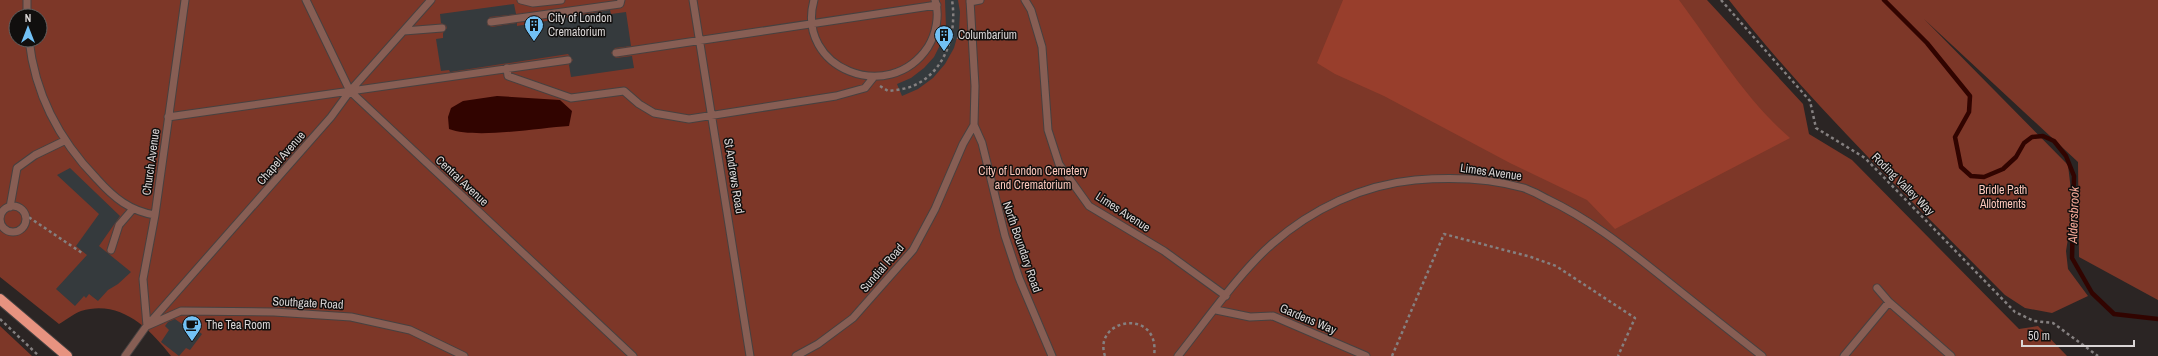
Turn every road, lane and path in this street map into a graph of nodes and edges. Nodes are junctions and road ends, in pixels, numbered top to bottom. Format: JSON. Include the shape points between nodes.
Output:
{"nodes":[{"id":1,"x":185,"y":0,"type":"edge"},
{"id":2,"x":306,"y":0,"type":"edge"},
{"id":3,"x":431,"y":0,"type":"edge"},
{"id":4,"x":521,"y":0,"type":"edge"},
{"id":5,"x":561,"y":0,"type":"edge"},
{"id":6,"x":621,"y":0,"type":"edge"},
{"id":7,"x":694,"y":0,"type":"edge"},
{"id":8,"x":814,"y":0,"type":"edge"},
{"id":9,"x":980,"y":0,"type":"edge"},
{"id":10,"x":1024,"y":0,"type":"edge"},
{"id":11,"x":1721,"y":0,"type":"edge"},
{"id":12,"x":970,"y":1,"type":"edge"},
{"id":13,"x":936,"y":3,"type":"edge"},
{"id":14,"x":491,"y":22,"type":"dead end"},
{"id":15,"x":812,"y":24,"type":"junction"},
{"id":16,"x":442,"y":28,"type":"dead end"},
{"id":17,"x":404,"y":31,"type":"junction"},
{"id":18,"x":951,"y":37,"type":"dead end"},
{"id":19,"x":957,"y":38,"type":"dead end"},
{"id":20,"x":700,"y":40,"type":"junction"},
{"id":21,"x":30,"y":48,"type":"edge"},
{"id":22,"x":616,"y":53,"type":"dead end"},
{"id":23,"x":568,"y":60,"type":"dead end"},
{"id":24,"x":507,"y":68,"type":"junction"},
{"id":25,"x":873,"y":78,"type":"junction"},
{"id":26,"x":906,"y":88,"type":"dead end"},
{"id":27,"x":350,"y":91,"type":"junction"},
{"id":28,"x":888,"y":91,"type":"dead end"},
{"id":29,"x":713,"y":116,"type":"junction"},
{"id":30,"x":168,"y":117,"type":"junction"},
{"id":31,"x":974,"y":125,"type":"junction"},
{"id":32,"x":64,"y":141,"type":"junction"},
{"id":33,"x":10,"y":207,"type":"junction"},
{"id":34,"x":132,"y":210,"type":"junction"},
{"id":35,"x":24,"y":214,"type":"junction"},
{"id":36,"x":155,"y":215,"type":"junction"},
{"id":37,"x":0,"y":219,"type":"edge"},
{"id":38,"x":111,"y":250,"type":"dead end"},
{"id":39,"x":82,"y":254,"type":"dead end"},
{"id":40,"x":1877,"y":288,"type":"dead end"},
{"id":41,"x":0,"y":299,"type":"edge"},
{"id":42,"x":1224,"y":299,"type":"junction"},
{"id":43,"x":1889,"y":302,"type":"junction"},
{"id":44,"x":1216,"y":310,"type":"junction"},
{"id":45,"x":0,"y":319,"type":"edge"},
{"id":46,"x":146,"y":327,"type":"junction"},
{"id":47,"x":39,"y":356,"type":"edge"},
{"id":48,"x":67,"y":356,"type":"edge"},
{"id":49,"x":125,"y":356,"type":"edge"},
{"id":50,"x":464,"y":356,"type":"edge"},
{"id":51,"x":633,"y":356,"type":"edge"},
{"id":52,"x":750,"y":356,"type":"edge"},
{"id":53,"x":796,"y":356,"type":"edge"},
{"id":54,"x":1052,"y":356,"type":"edge"},
{"id":55,"x":1106,"y":356,"type":"edge"},
{"id":56,"x":1154,"y":356,"type":"edge"},
{"id":57,"x":1178,"y":356,"type":"edge"},
{"id":58,"x":1366,"y":356,"type":"edge"},
{"id":59,"x":1392,"y":356,"type":"edge"},
{"id":60,"x":1618,"y":356,"type":"edge"},
{"id":61,"x":1762,"y":356,"type":"edge"},
{"id":62,"x":1844,"y":356,"type":"edge"},
{"id":63,"x":1951,"y":356,"type":"edge"},
{"id":64,"x":2098,"y":356,"type":"edge"}],
"edges":[{"from":1,"to":30,"type":"lane","name":"Church Avenue"},
{"from":2,"to":27,"type":"lane","name":"Central Avenue"},
{"from":3,"to":17,"type":"lane","name":"Chapel Avenue"},
{"from":4,"to":5,"type":"lane","via":[[533,3]]},
{"from":6,"to":14,"type":"lane","via":[[620,4]]},
{"from":7,"to":20,"type":"lane","name":"St Andrews Road"},
{"from":8,"to":15,"type":"lane"},
{"from":9,"to":12,"type":"lane"},
{"from":10,"to":42,"type":"lane","name":"Limes Avenue","via":[[1031,10],[1042,47],[1048,130],[1060,164],[1089,206],[1164,251]]},
{"from":11,"to":64,"type":"path","name":"Roding Valley Way","via":[[1810,102],[1816,128],[1865,158],[2015,312],[2034,320],[2053,323]]},
{"from":12,"to":31,"type":"lane","name":"North Boundary Road","via":[[975,86]]},
{"from":13,"to":15,"type":"lane"},
{"from":13,"to":25,"type":"lane","via":[[937,24],[932,41],[922,56],[908,68],[891,75]]},
{"from":15,"to":20,"type":"lane"},
{"from":15,"to":25,"type":"lane","via":[[817,41],[827,56],[840,67],[856,75]]},
{"from":16,"to":17,"type":"lane"},
{"from":17,"to":27,"type":"lane","name":"Chapel Avenue"},
{"from":18,"to":19,"type":"path"},
{"from":20,"to":22,"type":"lane"},
{"from":20,"to":29,"type":"lane","name":"St Andrews Road"},
{"from":21,"to":32,"type":"lane","via":[[41,94]]},
{"from":23,"to":24,"type":"lane"},
{"from":24,"to":27,"type":"lane"},
{"from":24,"to":29,"type":"lane","via":[[508,76],[571,98],[624,91],[654,113],[689,119]]},
{"from":25,"to":29,"type":"lane","via":[[865,88],[836,96]]},
{"from":26,"to":28,"type":"path"},
{"from":27,"to":30,"type":"lane"},
{"from":27,"to":46,"type":"lane","name":"Chapel Avenue","via":[[331,117]]},
{"from":27,"to":51,"type":"lane","name":"Central Avenue"},
{"from":29,"to":52,"type":"lane","name":"St Andrews Road"},
{"from":30,"to":36,"type":"lane","name":"Church Avenue"},
{"from":31,"to":53,"type":"lane","name":"Sundial Road","via":[[913,250],[853,318],[818,344]]},
{"from":31,"to":54,"type":"lane","name":"North Boundary Road","via":[[982,143],[1004,236]]},
{"from":32,"to":33,"type":"lane","via":[[35,155],[17,168]]},
{"from":32,"to":34,"type":"lane","via":[[106,189]]},
{"from":33,"to":35,"type":"lane","via":[[18,208]]},
{"from":33,"to":37,"type":"lane","via":[[3,211]]},
{"from":34,"to":36,"type":"lane"},
{"from":34,"to":38,"type":"lane","via":[[119,225]]},
{"from":35,"to":37,"type":"lane","via":[[25,222],[17,231],[5,229]]},
{"from":35,"to":39,"type":"path"},
{"from":36,"to":46,"type":"lane","name":"Church Avenue","via":[[142,279]]},
{"from":40,"to":43,"type":"lane"},
{"from":41,"to":48,"type":"main road"},
{"from":42,"to":44,"type":"lane"},
{"from":42,"to":61,"type":"lane","name":"Limes Avenue","via":[[1271,245],[1295,225],[1319,210],[1358,192],[1399,181],[1444,177],[1486,180],[1525,188],[1572,210]]},
{"from":43,"to":62,"type":"lane"},
{"from":43,"to":63,"type":"lane"},
{"from":44,"to":57,"type":"lane"},
{"from":44,"to":58,"type":"lane","name":"Gardens Way","via":[[1250,316],[1273,316]]},
{"from":45,"to":47,"type":"path"},
{"from":46,"to":49,"type":"lane","name":"Chapel Avenue"},
{"from":46,"to":50,"type":"lane","name":"Southgate Road","via":[[181,311],[274,312],[351,317],[410,330]]},
{"from":55,"to":56,"type":"path","via":[[1104,345],[1107,337],[1119,325],[1127,323],[1139,325],[1149,332],[1155,343]]},
{"from":59,"to":60,"type":"path","via":[[1444,234],[1556,266],[1635,318]]}]}
